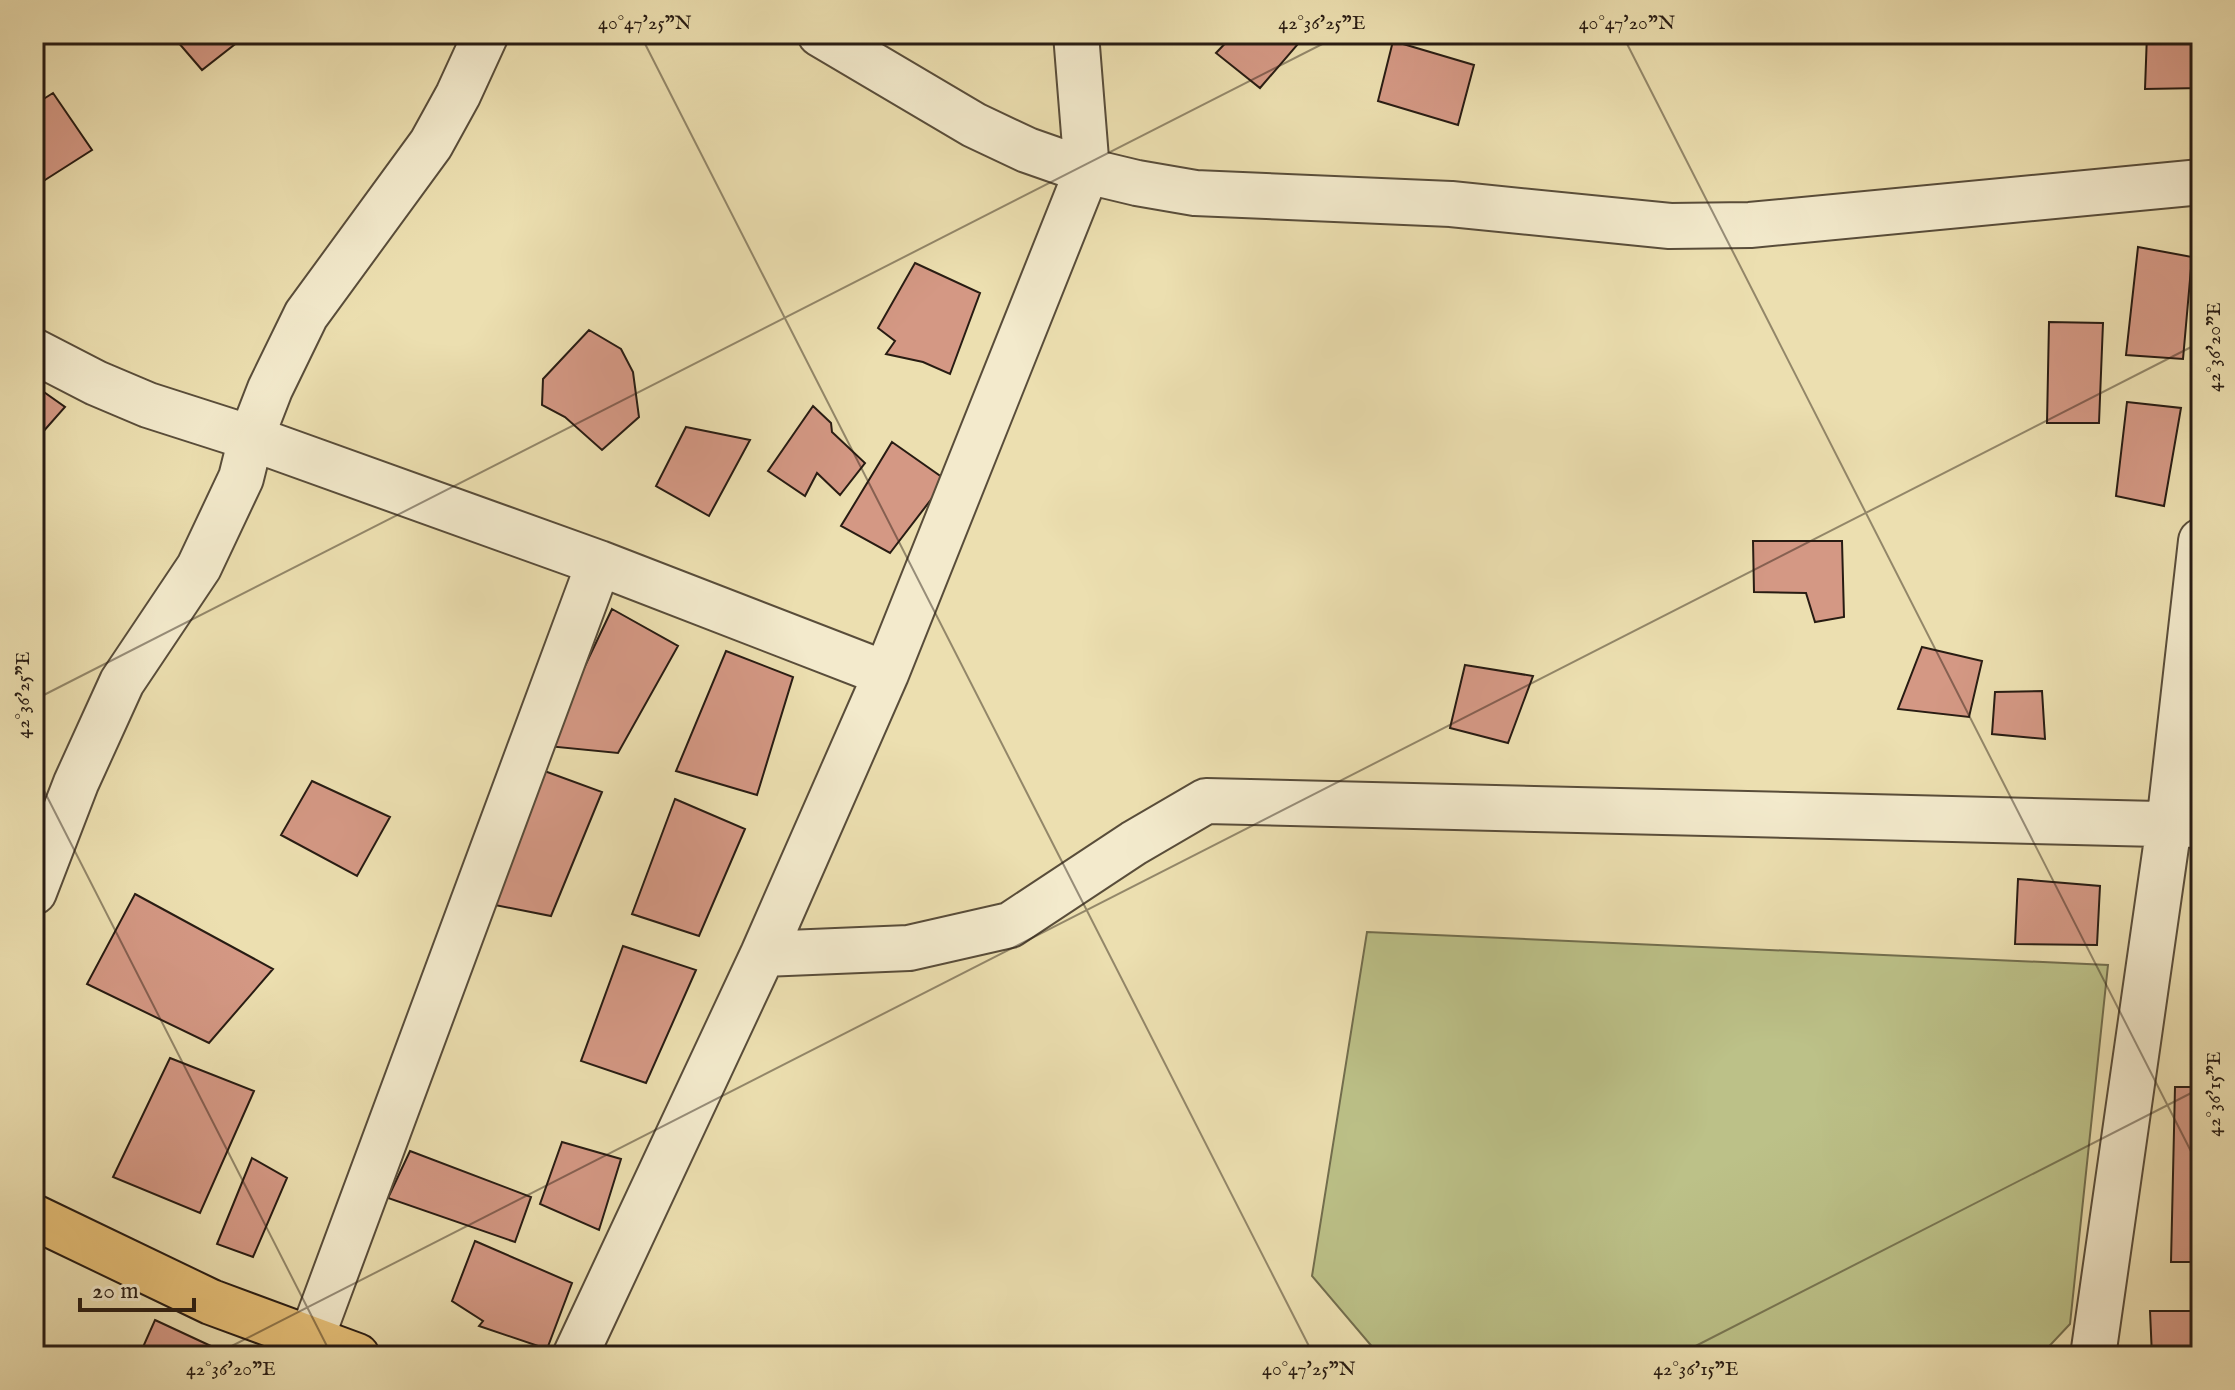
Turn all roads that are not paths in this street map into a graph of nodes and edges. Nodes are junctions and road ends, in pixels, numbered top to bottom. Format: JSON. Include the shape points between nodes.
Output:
{"nodes":[{"id":1,"x":486,"y":34,"type":"edge"},
{"id":2,"x":820,"y":34,"type":"edge"},
{"id":3,"x":1076,"y":34,"type":"edge"},
{"id":4,"x":1087,"y":171,"type":"junction"},
{"id":5,"x":2201,"y":182,"type":"edge"},
{"id":6,"x":34,"y":351,"type":"edge"},
{"id":7,"x":251,"y":438,"type":"junction"},
{"id":8,"x":2201,"y":541,"type":"edge"},
{"id":9,"x":599,"y":563,"type":"junction"},
{"id":10,"x":886,"y":674,"type":"junction"},
{"id":11,"x":2185,"y":825,"type":"edge"},
{"id":12,"x":34,"y":892,"type":"edge"},
{"id":13,"x":763,"y":954,"type":"junction"},
{"id":14,"x":34,"y":1217,"type":"edge"},
{"id":15,"x":311,"y":1339,"type":"junction"},
{"id":16,"x":357,"y":1356,"type":"edge"},
{"id":17,"x":575,"y":1356,"type":"edge"},
{"id":18,"x":2093,"y":1356,"type":"edge"}],
"edges":[{"from":1,"to":7,"type":"street","via":[[431,144],[306,315]]},
{"from":2,"to":4,"type":"street","via":[[974,125]]},
{"from":3,"to":4,"type":"street"},
{"from":4,"to":5,"type":"street","via":[[1195,193],[1451,204],[1670,226],[1750,225]]},
{"from":4,"to":10,"type":"street"},
{"from":6,"to":7,"type":"street","via":[[148,405]]},
{"from":7,"to":9,"type":"street"},
{"from":7,"to":12,"type":"street","via":[[241,478],[199,567],[122,682]]},
{"from":8,"to":11,"type":"street"},
{"from":9,"to":10,"type":"street"},
{"from":9,"to":15,"type":"street"},
{"from":10,"to":13,"type":"street"},
{"from":11,"to":13,"type":"street","via":[[1206,801],[1010,925],[909,948]]},
{"from":11,"to":18,"type":"street"},
{"from":13,"to":17,"type":"street"},
{"from":14,"to":15,"type":"main road","via":[[211,1302]]},
{"from":15,"to":16,"type":"main road"}]}
